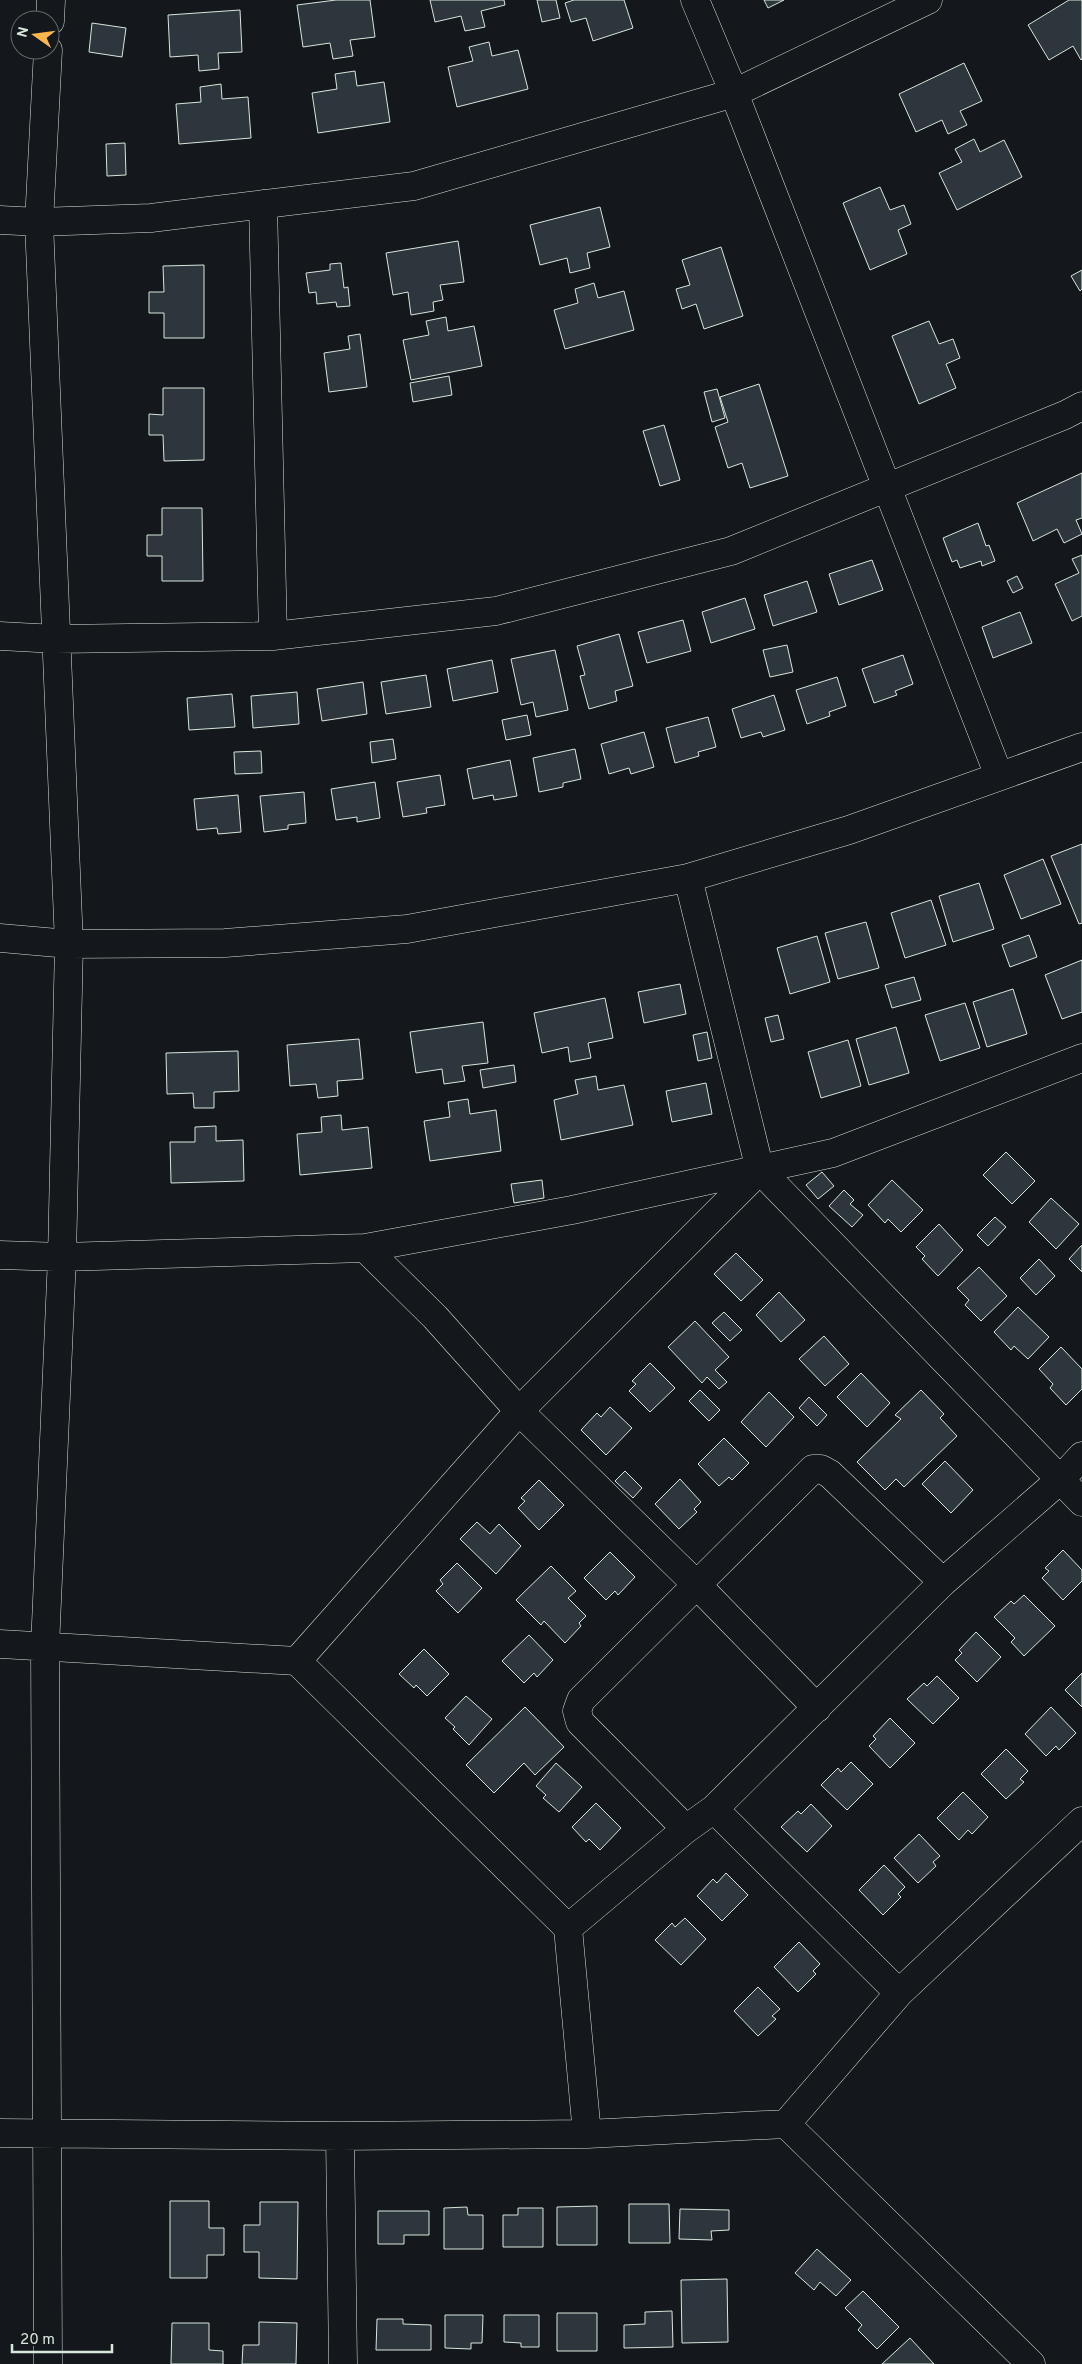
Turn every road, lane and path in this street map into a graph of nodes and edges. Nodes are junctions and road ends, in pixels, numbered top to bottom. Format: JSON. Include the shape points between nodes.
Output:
{"nodes":[{"id":1,"x":695,"y":0,"type":"edge"},
{"id":2,"x":928,"y":0,"type":"edge"},
{"id":3,"x":47,"y":60,"type":"edge"},
{"id":4,"x":734,"y":93,"type":"junction"},
{"id":5,"x":264,"y":204,"type":"junction"},
{"id":6,"x":0,"y":220,"type":"edge"},
{"id":7,"x":39,"y":222,"type":"junction"},
{"id":8,"x":1082,"y":406,"type":"edge"},
{"id":9,"x":888,"y":486,"type":"junction"},
{"id":10,"x":0,"y":636,"type":"edge"},
{"id":11,"x":273,"y":636,"type":"junction"},
{"id":12,"x":56,"y":639,"type":"junction"},
{"id":13,"x":1082,"y":747,"type":"edge"},
{"id":14,"x":999,"y":776,"type":"junction"},
{"id":15,"x":688,"y":878,"type":"junction"},
{"id":16,"x":0,"y":938,"type":"edge"},
{"id":17,"x":69,"y":944,"type":"junction"},
{"id":18,"x":1082,"y":1058,"type":"edge"},
{"id":19,"x":760,"y":1170,"type":"junction"},
{"id":20,"x":365,"y":1248,"type":"junction"},
{"id":21,"x":0,"y":1255,"type":"edge"},
{"id":22,"x":62,"y":1257,"type":"junction"},
{"id":23,"x":519,"y":1411,"type":"junction"},
{"id":24,"x":1082,"y":1456,"type":"edge"},
{"id":25,"x":1060,"y":1480,"type":"junction"},
{"id":26,"x":1082,"y":1502,"type":"edge"},
{"id":27,"x":943,"y":1582,"type":"junction"},
{"id":28,"x":697,"y":1585,"type":"junction"},
{"id":29,"x":0,"y":1644,"type":"edge"},
{"id":30,"x":45,"y":1647,"type":"junction"},
{"id":31,"x":296,"y":1660,"type":"junction"},
{"id":32,"x":817,"y":1708,"type":"junction"},
{"id":33,"x":714,"y":1808,"type":"junction"},
{"id":34,"x":1082,"y":1821,"type":"edge"},
{"id":35,"x":686,"y":1828,"type":"junction"},
{"id":36,"x":568,"y":1928,"type":"junction"},
{"id":37,"x":899,"y":1993,"type":"junction"},
{"id":38,"x":786,"y":2124,"type":"junction"},
{"id":39,"x":0,"y":2133,"type":"edge"},
{"id":40,"x":47,"y":2134,"type":"junction"},
{"id":41,"x":587,"y":2134,"type":"junction"},
{"id":42,"x":340,"y":2136,"type":"junction"},
{"id":43,"x":48,"y":2364,"type":"edge"},
{"id":44,"x":343,"y":2364,"type":"edge"},
{"id":45,"x":1031,"y":2364,"type":"edge"}],
"edges":[{"from":1,"to":4,"type":"street"},
{"from":2,"to":4,"type":"street"},
{"from":3,"to":7,"type":"street"},
{"from":4,"to":5,"type":"street","via":[[414,186]]},
{"from":4,"to":9,"type":"street"},
{"from":5,"to":7,"type":"street","via":[[151,218]]},
{"from":5,"to":11,"type":"street"},
{"from":6,"to":7,"type":"street"},
{"from":7,"to":12,"type":"street"},
{"from":8,"to":9,"type":"street"},
{"from":9,"to":11,"type":"street","via":[[731,551],[496,611]]},
{"from":9,"to":14,"type":"street"},
{"from":10,"to":12,"type":"street"},
{"from":11,"to":12,"type":"street"},
{"from":12,"to":17,"type":"street"},
{"from":13,"to":14,"type":"street"},
{"from":14,"to":15,"type":"street","via":[[849,830]]},
{"from":15,"to":17,"type":"street","via":[[407,929],[225,943]]},
{"from":15,"to":19,"type":"street"},
{"from":16,"to":17,"type":"street"},
{"from":17,"to":22,"type":"street"},
{"from":18,"to":19,"type":"street","via":[[832,1153]]},
{"from":19,"to":20,"type":"street","via":[[572,1210]]},
{"from":19,"to":23,"type":"street"},
{"from":19,"to":25,"type":"street"},
{"from":20,"to":22,"type":"street"},
{"from":20,"to":23,"type":"street","via":[[435,1317]]},
{"from":21,"to":22,"type":"street"},
{"from":22,"to":30,"type":"street"},
{"from":23,"to":28,"type":"street"},
{"from":23,"to":31,"type":"street"},
{"from":24,"to":25,"type":"street"},
{"from":25,"to":26,"type":"street"},
{"from":25,"to":27,"type":"street"},
{"from":27,"to":28,"type":"street","via":[[830,1474],[813,1469]]},
{"from":27,"to":32,"type":"street"},
{"from":28,"to":32,"type":"street"},
{"from":28,"to":35,"type":"street","via":[[581,1700],[577,1711],[580,1722]]},
{"from":29,"to":30,"type":"street"},
{"from":30,"to":31,"type":"street"},
{"from":30,"to":40,"type":"street"},
{"from":31,"to":36,"type":"street"},
{"from":32,"to":33,"type":"street"},
{"from":33,"to":35,"type":"street"},
{"from":33,"to":37,"type":"street"},
{"from":34,"to":37,"type":"street"},
{"from":35,"to":36,"type":"street"},
{"from":36,"to":41,"type":"street"},
{"from":37,"to":38,"type":"street"},
{"from":38,"to":41,"type":"street"},
{"from":38,"to":45,"type":"street"},
{"from":39,"to":40,"type":"street"},
{"from":40,"to":42,"type":"street"},
{"from":40,"to":43,"type":"street"},
{"from":41,"to":42,"type":"street"},
{"from":42,"to":44,"type":"street"}]}
